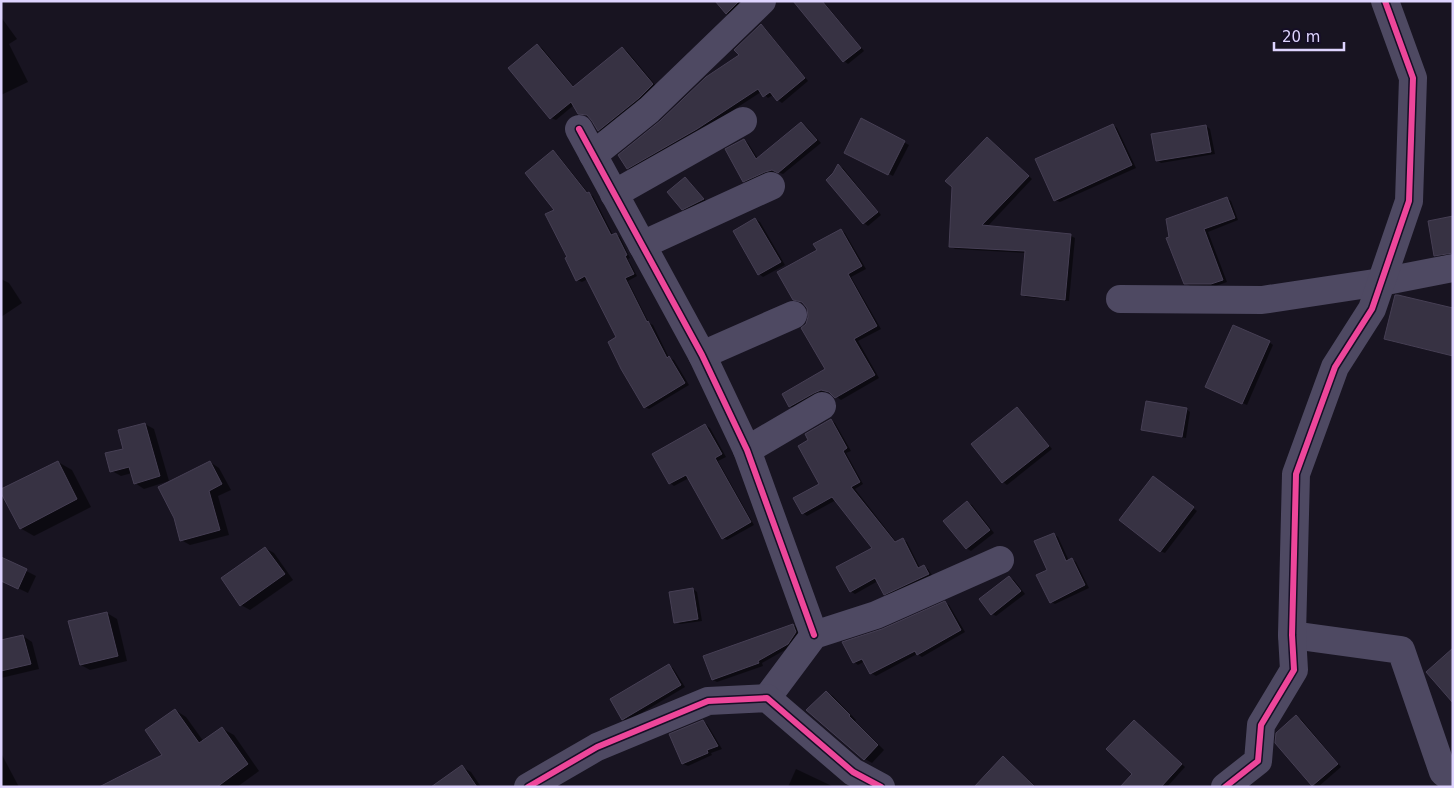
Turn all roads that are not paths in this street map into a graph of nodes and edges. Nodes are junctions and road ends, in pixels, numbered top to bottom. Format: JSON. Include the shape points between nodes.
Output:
{"nodes":[{"id":1,"x":762,"y":1,"type":"edge"},
{"id":2,"x":1385,"y":1,"type":"edge"},
{"id":3,"x":743,"y":121,"type":"dead end"},
{"id":4,"x":579,"y":129,"type":"dead end"},
{"id":5,"x":593,"y":156,"type":"junction"},
{"id":6,"x":771,"y":186,"type":"dead end"},
{"id":7,"x":614,"y":194,"type":"junction"},
{"id":8,"x":642,"y":245,"type":"junction"},
{"id":9,"x":1453,"y":268,"type":"edge"},
{"id":10,"x":1381,"y":282,"type":"junction"},
{"id":11,"x":1120,"y":299,"type":"dead end"},
{"id":12,"x":793,"y":315,"type":"dead end"},
{"id":13,"x":702,"y":355,"type":"junction"},
{"id":14,"x":822,"y":406,"type":"dead end"},
{"id":15,"x":747,"y":450,"type":"junction"},
{"id":16,"x":1000,"y":560,"type":"dead end"},
{"id":17,"x":814,"y":635,"type":"junction"},
{"id":18,"x":1292,"y":635,"type":"junction"},
{"id":19,"x":767,"y":698,"type":"junction"},
{"id":20,"x":1453,"y":780,"type":"edge"},
{"id":21,"x":528,"y":787,"type":"edge"},
{"id":22,"x":881,"y":787,"type":"edge"},
{"id":23,"x":1225,"y":787,"type":"edge"}],
"edges":[{"from":1,"to":5,"type":"street","via":[[649,110]]},
{"from":2,"to":10,"type":"street","via":[[1413,78],[1409,201]]},
{"from":3,"to":7,"type":"street"},
{"from":4,"to":5,"type":"street"},
{"from":5,"to":7,"type":"street"},
{"from":6,"to":8,"type":"street"},
{"from":7,"to":8,"type":"street"},
{"from":8,"to":13,"type":"street"},
{"from":9,"to":10,"type":"street"},
{"from":10,"to":11,"type":"street","via":[[1262,300]]},
{"from":10,"to":18,"type":"street","via":[[1372,309],[1335,367],[1296,474]]},
{"from":12,"to":13,"type":"street"},
{"from":13,"to":15,"type":"street"},
{"from":14,"to":15,"type":"street"},
{"from":15,"to":17,"type":"street"},
{"from":16,"to":17,"type":"street","via":[[876,614]]},
{"from":17,"to":19,"type":"street"},
{"from":18,"to":20,"type":"street","via":[[1401,650],[1443,772]]},
{"from":18,"to":23,"type":"street","via":[[1294,670],[1261,725],[1258,761]]},
{"from":19,"to":21,"type":"street","via":[[708,701],[597,747]]},
{"from":19,"to":22,"type":"street","via":[[853,772]]}]}
